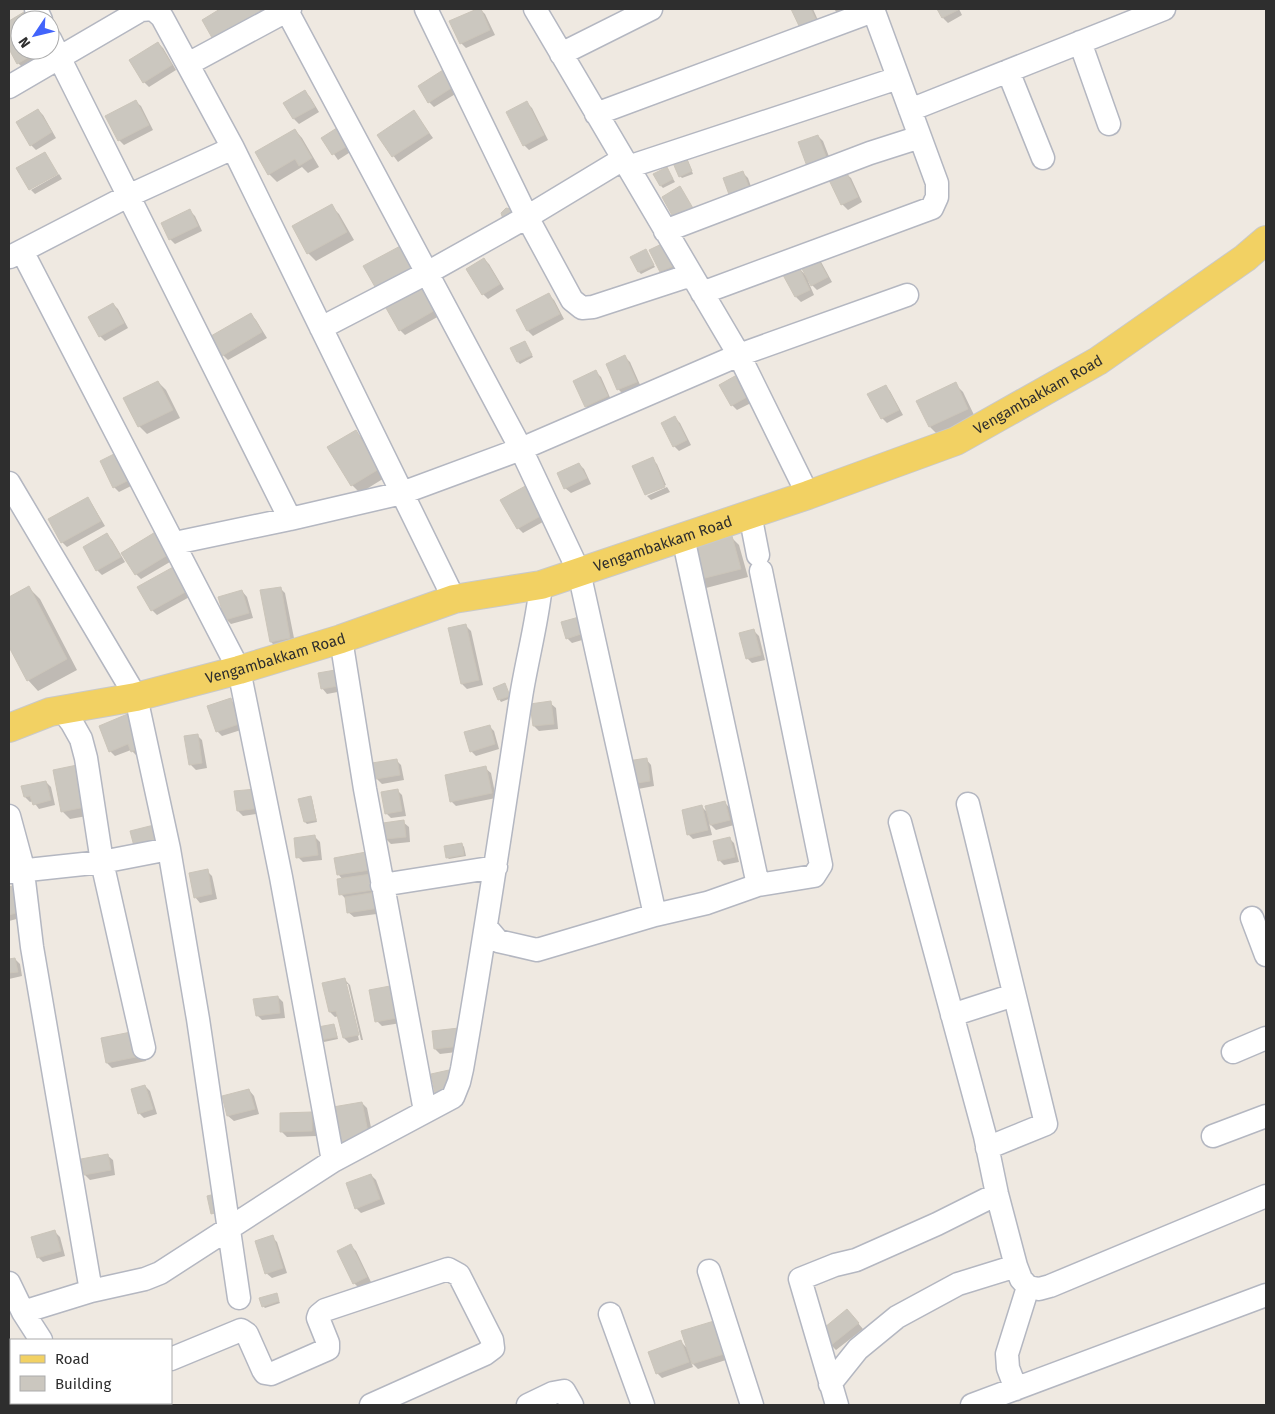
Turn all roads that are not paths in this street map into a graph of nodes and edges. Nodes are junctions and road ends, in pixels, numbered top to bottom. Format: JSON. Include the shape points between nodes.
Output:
{"nodes":[{"id":1,"x":288,"y":9,"type":"edge"},
{"id":2,"x":426,"y":9,"type":"edge"},
{"id":3,"x":534,"y":9,"type":"edge"},
{"id":4,"x":651,"y":9,"type":"edge"},
{"id":5,"x":1164,"y":9,"type":"edge"},
{"id":6,"x":873,"y":10,"type":"edge"},
{"id":7,"x":1132,"y":15,"type":"edge"},
{"id":8,"x":1080,"y":42,"type":"junction"},
{"id":9,"x":60,"y":46,"type":"edge"},
{"id":10,"x":561,"y":54,"type":"junction"},
{"id":11,"x":41,"y":60,"type":"edge"},
{"id":12,"x":60,"y":60,"type":"edge"},
{"id":13,"x":188,"y":64,"type":"junction"},
{"id":14,"x":1008,"y":71,"type":"junction"},
{"id":15,"x":898,"y":78,"type":"junction"},
{"id":16,"x":9,"y":87,"type":"edge"},
{"id":17,"x":910,"y":110,"type":"junction"},
{"id":18,"x":596,"y":114,"type":"junction"},
{"id":19,"x":1110,"y":124,"type":"dead end"},
{"id":20,"x":920,"y":137,"type":"junction"},
{"id":21,"x":233,"y":148,"type":"junction"},
{"id":22,"x":1043,"y":158,"type":"dead end"},
{"id":23,"x":625,"y":163,"type":"junction"},
{"id":24,"x":128,"y":196,"type":"junction"},
{"id":25,"x":526,"y":217,"type":"junction"},
{"id":26,"x":665,"y":231,"type":"junction"},
{"id":27,"x":1266,"y":240,"type":"edge"},
{"id":28,"x":16,"y":254,"type":"edge"},
{"id":29,"x":427,"y":273,"type":"junction"},
{"id":30,"x":697,"y":284,"type":"junction"},
{"id":31,"x":907,"y":295,"type":"dead end"},
{"id":32,"x":321,"y":328,"type":"junction"},
{"id":33,"x":739,"y":355,"type":"junction"},
{"id":34,"x":521,"y":449,"type":"junction"},
{"id":35,"x":9,"y":483,"type":"edge"},
{"id":36,"x":402,"y":493,"type":"junction"},
{"id":37,"x":808,"y":495,"type":"junction"},
{"id":38,"x":750,"y":514,"type":"junction"},
{"id":39,"x":290,"y":519,"type":"junction"},
{"id":40,"x":683,"y":537,"type":"junction"},
{"id":41,"x":175,"y":544,"type":"junction"},
{"id":42,"x":579,"y":572,"type":"junction"},
{"id":43,"x":541,"y":585,"type":"junction"},
{"id":44,"x":454,"y":599,"type":"junction"},
{"id":45,"x":341,"y":639,"type":"junction"},
{"id":46,"x":239,"y":670,"type":"junction"},
{"id":47,"x":136,"y":697,"type":"junction"},
{"id":48,"x":62,"y":710,"type":"junction"},
{"id":49,"x":9,"y":728,"type":"edge"},
{"id":50,"x":968,"y":804,"type":"dead end"},
{"id":51,"x":9,"y":816,"type":"edge"},
{"id":52,"x":900,"y":822,"type":"dead end"},
{"id":53,"x":169,"y":849,"type":"junction"},
{"id":54,"x":102,"y":862,"type":"junction"},
{"id":55,"x":496,"y":867,"type":"junction"},
{"id":56,"x":16,"y":872,"type":"edge"},
{"id":57,"x":382,"y":885,"type":"junction"},
{"id":58,"x":758,"y":885,"type":"junction"},
{"id":59,"x":655,"y":914,"type":"junction"},
{"id":60,"x":1252,"y":918,"type":"dead end"},
{"id":61,"x":487,"y":928,"type":"junction"},
{"id":62,"x":1266,"y":955,"type":"edge"},
{"id":63,"x":1014,"y":995,"type":"junction"},
{"id":64,"x":952,"y":1015,"type":"junction"},
{"id":65,"x":1266,"y":1038,"type":"edge"},
{"id":66,"x":144,"y":1048,"type":"dead end"},
{"id":67,"x":1233,"y":1052,"type":"dead end"},
{"id":68,"x":425,"y":1111,"type":"junction"},
{"id":69,"x":1266,"y":1116,"type":"edge"},
{"id":70,"x":1213,"y":1136,"type":"dead end"},
{"id":71,"x":986,"y":1148,"type":"junction"},
{"id":72,"x":333,"y":1161,"type":"junction"},
{"id":73,"x":996,"y":1194,"type":"junction"},
{"id":74,"x":1266,"y":1196,"type":"edge"},
{"id":75,"x":229,"y":1229,"type":"junction"},
{"id":76,"x":1016,"y":1266,"type":"junction"},
{"id":77,"x":709,"y":1271,"type":"dead end"},
{"id":78,"x":9,"y":1283,"type":"edge"},
{"id":79,"x":1028,"y":1287,"type":"junction"},
{"id":80,"x":91,"y":1291,"type":"junction"},
{"id":81,"x":1266,"y":1295,"type":"edge"},
{"id":82,"x":239,"y":1298,"type":"dead end"},
{"id":83,"x":23,"y":1312,"type":"junction"},
{"id":84,"x":610,"y":1314,"type":"dead end"},
{"id":85,"x":40,"y":1339,"type":"edge"},
{"id":86,"x":172,"y":1359,"type":"edge"},
{"id":87,"x":830,"y":1384,"type":"junction"},
{"id":88,"x":1016,"y":1389,"type":"junction"},
{"id":89,"x":371,"y":1405,"type":"edge"},
{"id":90,"x":528,"y":1405,"type":"edge"},
{"id":91,"x":572,"y":1405,"type":"edge"},
{"id":92,"x":643,"y":1405,"type":"edge"},
{"id":93,"x":752,"y":1405,"type":"edge"},
{"id":94,"x":836,"y":1405,"type":"edge"},
{"id":95,"x":972,"y":1405,"type":"edge"}],
"edges":[{"from":1,"to":13,"type":"street"},
{"from":1,"to":29,"type":"street"},
{"from":2,"to":25,"type":"street"},
{"from":3,"to":10,"type":"street"},
{"from":4,"to":10,"type":"street"},
{"from":5,"to":7,"type":"street"},
{"from":6,"to":15,"type":"street"},
{"from":6,"to":18,"type":"street"},
{"from":7,"to":8,"type":"street"},
{"from":8,"to":14,"type":"street"},
{"from":8,"to":19,"type":"street"},
{"from":9,"to":13,"type":"street","via":[[141,10],[153,10],[162,17]]},
{"from":10,"to":18,"type":"street"},
{"from":11,"to":16,"type":"street"},
{"from":12,"to":24,"type":"street"},
{"from":13,"to":21,"type":"street"},
{"from":14,"to":17,"type":"street"},
{"from":14,"to":22,"type":"street"},
{"from":15,"to":17,"type":"street"},
{"from":15,"to":23,"type":"street"},
{"from":17,"to":20,"type":"street"},
{"from":18,"to":23,"type":"street"},
{"from":20,"to":26,"type":"street"},
{"from":20,"to":30,"type":"street","via":[[937,183],[937,197],[932,208]]},
{"from":21,"to":24,"type":"street"},
{"from":21,"to":32,"type":"street"},
{"from":23,"to":25,"type":"street"},
{"from":23,"to":26,"type":"street"},
{"from":24,"to":28,"type":"street"},
{"from":24,"to":39,"type":"street"},
{"from":25,"to":29,"type":"street"},
{"from":25,"to":30,"type":"street","via":[[572,300],[582,308]]},
{"from":26,"to":30,"type":"street"},
{"from":27,"to":37,"type":"main road","name":"Vengambakkam Road","via":[[1098,361],[956,441]]},
{"from":28,"to":41,"type":"street"},
{"from":29,"to":32,"type":"street"},
{"from":29,"to":34,"type":"street"},
{"from":30,"to":33,"type":"street"},
{"from":31,"to":33,"type":"street"},
{"from":32,"to":36,"type":"street"},
{"from":33,"to":34,"type":"street"},
{"from":33,"to":37,"type":"street"},
{"from":34,"to":36,"type":"street"},
{"from":34,"to":42,"type":"street"},
{"from":35,"to":47,"type":"street"},
{"from":36,"to":39,"type":"street"},
{"from":36,"to":44,"type":"street"},
{"from":37,"to":38,"type":"main road","name":"Vengambakkam Road"},
{"from":38,"to":40,"type":"main road","name":"Vengambakkam Road"},
{"from":38,"to":58,"type":"street","via":[[821,866],[814,876]]},
{"from":39,"to":41,"type":"street"},
{"from":40,"to":42,"type":"main road","name":"Vengambakkam Road"},
{"from":40,"to":58,"type":"street"},
{"from":41,"to":46,"type":"street"},
{"from":42,"to":43,"type":"main road","name":"Vengambakkam Road"},
{"from":42,"to":59,"type":"street"},
{"from":43,"to":44,"type":"main road","name":"Vengambakkam Road"},
{"from":43,"to":55,"type":"street"},
{"from":44,"to":45,"type":"main road","name":"Vengambakkam Road"},
{"from":45,"to":46,"type":"main road","name":"Vengambakkam Road"},
{"from":45,"to":57,"type":"street"},
{"from":46,"to":47,"type":"main road","name":"Vengambakkam Road"},
{"from":46,"to":72,"type":"street"},
{"from":47,"to":48,"type":"main road","name":"Vengambakkam Road"},
{"from":47,"to":53,"type":"street"},
{"from":48,"to":49,"type":"main road","name":"Vengambakkam Road"},
{"from":48,"to":54,"type":"street","via":[[72,723],[86,758]]},
{"from":50,"to":63,"type":"street"},
{"from":51,"to":56,"type":"street","via":[[22,864]]},
{"from":52,"to":64,"type":"street"},
{"from":53,"to":54,"type":"street"},
{"from":53,"to":75,"type":"street"},
{"from":54,"to":56,"type":"street"},
{"from":54,"to":66,"type":"street"},
{"from":55,"to":57,"type":"street"},
{"from":55,"to":61,"type":"street"},
{"from":56,"to":80,"type":"street","via":[[32,947]]},
{"from":57,"to":68,"type":"street"},
{"from":58,"to":59,"type":"street","via":[[707,903]]},
{"from":59,"to":61,"type":"street","via":[[537,950],[498,941]]},
{"from":60,"to":62,"type":"street"},
{"from":61,"to":68,"type":"street","via":[[460,1082],[453,1097]]},
{"from":63,"to":64,"type":"street"},
{"from":63,"to":71,"type":"street","via":[[1046,1124]]},
{"from":64,"to":71,"type":"street"},
{"from":65,"to":67,"type":"street"},
{"from":68,"to":72,"type":"street"},
{"from":69,"to":70,"type":"street"},
{"from":71,"to":73,"type":"street"},
{"from":72,"to":75,"type":"street"},
{"from":73,"to":76,"type":"street"},
{"from":73,"to":87,"type":"street","via":[[856,1260],[800,1279]]},
{"from":74,"to":79,"type":"street","via":[[1050,1286]]},
{"from":75,"to":80,"type":"street","via":[[160,1273]]},
{"from":75,"to":82,"type":"street"},
{"from":76,"to":79,"type":"street","via":[[1021,1280]]},
{"from":76,"to":87,"type":"street","via":[[958,1284],[897,1317],[858,1349]]},
{"from":77,"to":93,"type":"street"},
{"from":78,"to":83,"type":"street"},
{"from":79,"to":88,"type":"street","via":[[1007,1354],[1008,1368]]},
{"from":80,"to":83,"type":"street"},
{"from":81,"to":88,"type":"street"},
{"from":83,"to":85,"type":"street"},
{"from":84,"to":92,"type":"street"},
{"from":86,"to":89,"type":"street","via":[[240,1330],[247,1334],[265,1373],[271,1374],[328,1349],[318,1318],[325,1310],[448,1269],[454,1271],[492,1340],[493,1348]]},
{"from":87,"to":94,"type":"street"},
{"from":88,"to":95,"type":"street"},
{"from":90,"to":91,"type":"street","via":[[564,1391]]}]}
